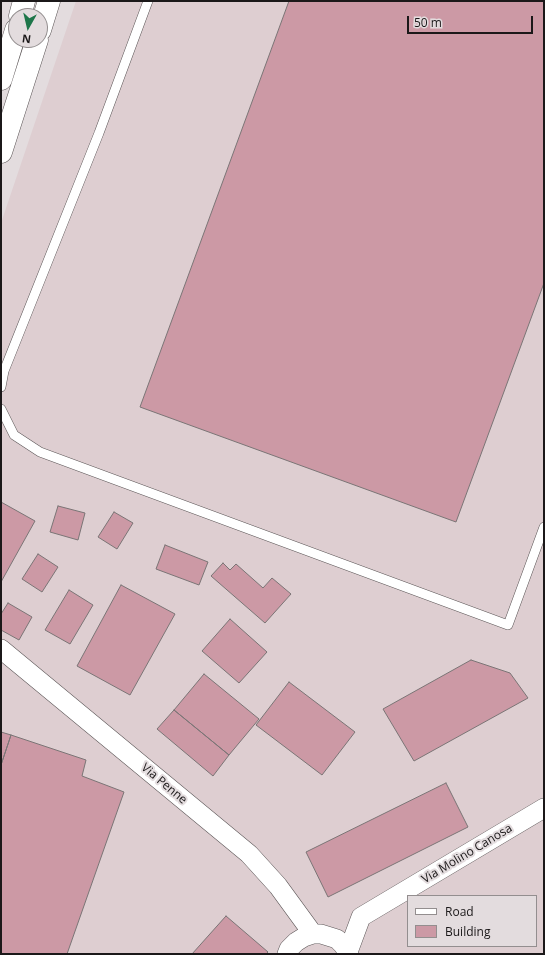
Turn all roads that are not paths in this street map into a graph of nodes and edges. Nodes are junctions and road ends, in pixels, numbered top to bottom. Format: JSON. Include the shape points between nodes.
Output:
{"nodes":[{"id":1,"x":148,"y":1,"type":"edge"},
{"id":2,"x":10,"y":48,"type":"edge"},
{"id":3,"x":34,"y":48,"type":"edge"},
{"id":4,"x":1,"y":79,"type":"edge"},
{"id":5,"x":1,"y":152,"type":"edge"},
{"id":6,"x":1,"y":387,"type":"edge"},
{"id":7,"x":1,"y":409,"type":"edge"},
{"id":8,"x":544,"y":527,"type":"edge"},
{"id":9,"x":1,"y":649,"type":"edge"},
{"id":10,"x":544,"y":808,"type":"edge"},
{"id":11,"x":312,"y":934,"type":"junction"},
{"id":12,"x":348,"y":953,"type":"edge"},
{"id":13,"x":287,"y":954,"type":"edge"}],
"edges":[{"from":1,"to":6,"type":"lane","via":[[99,133],[4,371]]},
{"from":2,"to":4,"type":"highway"},
{"from":3,"to":5,"type":"highway"},
{"from":7,"to":8,"type":"lane","via":[[14,435],[40,452],[508,625]]},
{"from":9,"to":11,"type":"street","name":"Via Penne","via":[[249,854],[278,886]]},
{"from":10,"to":12,"type":"street","name":"Via Molino Canosa","via":[[361,917]]},
{"from":11,"to":12,"type":"street","via":[[337,939]]},
{"from":11,"to":13,"type":"street","via":[[296,942]]}]}
